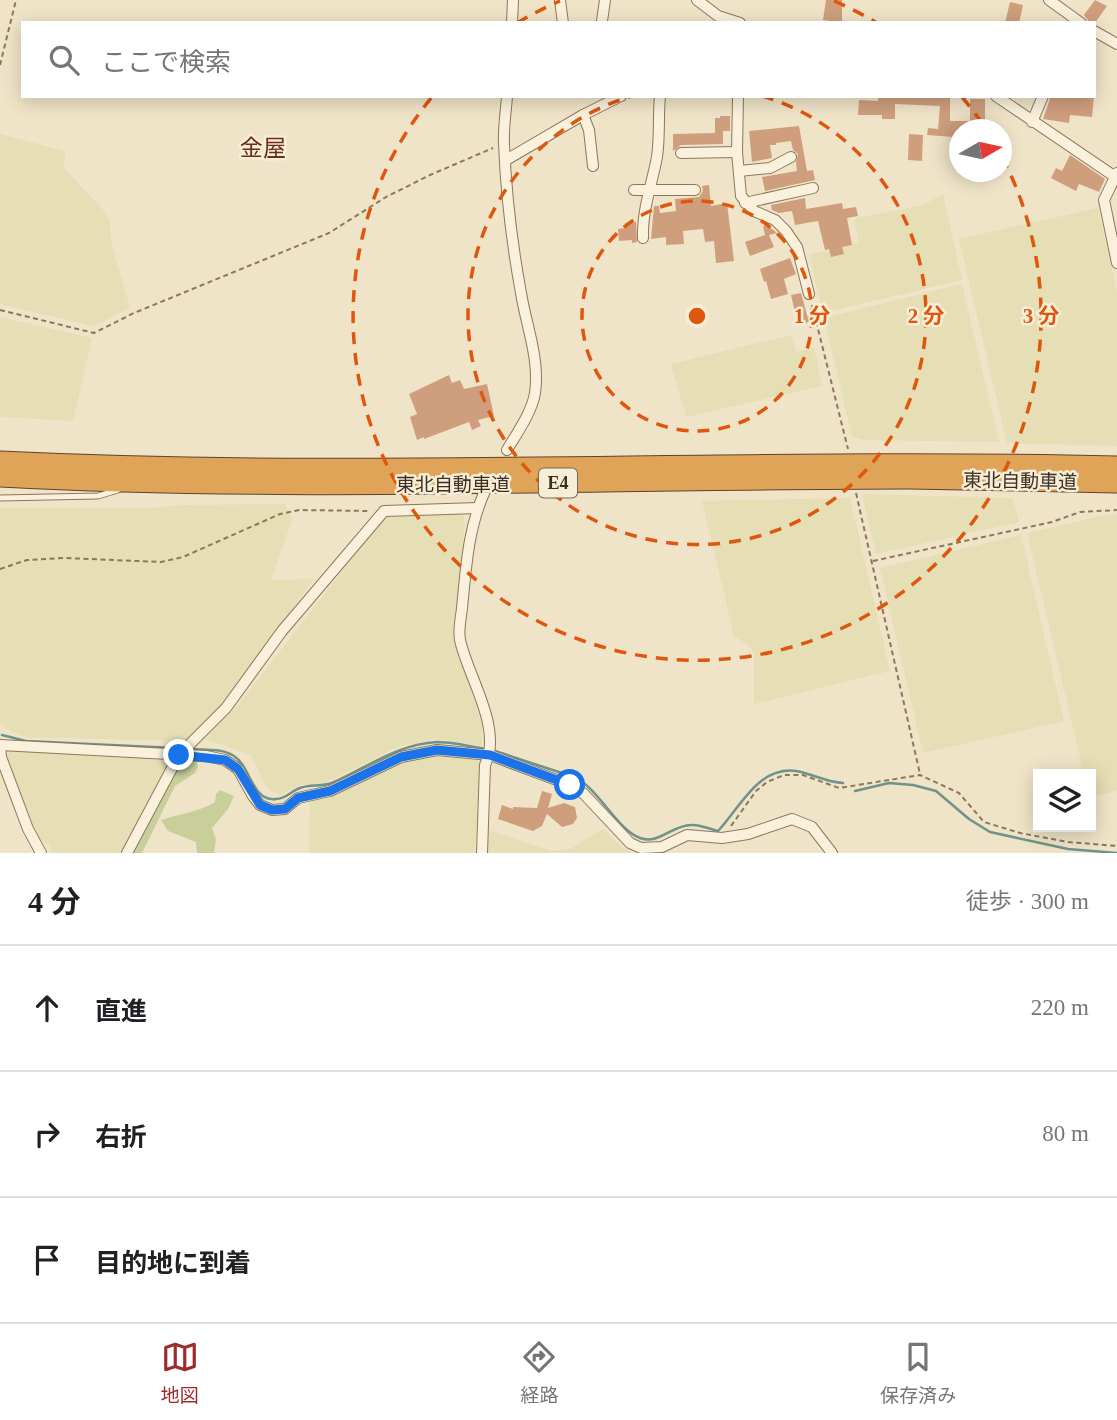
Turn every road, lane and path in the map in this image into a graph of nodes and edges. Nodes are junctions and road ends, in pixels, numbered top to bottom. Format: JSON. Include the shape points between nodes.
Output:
{"nodes":[{"id":1,"x":16,"y":0,"type":"edge"},
{"id":2,"x":513,"y":0,"type":"edge"},
{"id":3,"x":560,"y":0,"type":"edge"},
{"id":4,"x":605,"y":0,"type":"edge"},
{"id":5,"x":1049,"y":0,"type":"edge"},
{"id":6,"x":707,"y":2,"type":"edge"},
{"id":7,"x":1067,"y":19,"type":"edge"},
{"id":8,"x":715,"y":20,"type":"edge"},
{"id":9,"x":512,"y":21,"type":"edge"},
{"id":10,"x":563,"y":21,"type":"edge"},
{"id":11,"x":602,"y":21,"type":"edge"},
{"id":12,"x":1096,"y":32,"type":"edge"},
{"id":13,"x":1115,"y":40,"type":"edge"},
{"id":14,"x":0,"y":65,"type":"edge"},
{"id":15,"x":507,"y":98,"type":"edge"},
{"id":16,"x":616,"y":98,"type":"edge"},
{"id":17,"x":660,"y":98,"type":"edge"},
{"id":18,"x":738,"y":98,"type":"edge"},
{"id":19,"x":999,"y":98,"type":"edge"},
{"id":20,"x":1043,"y":98,"type":"edge"},
{"id":21,"x":583,"y":115,"type":"junction"},
{"id":22,"x":1032,"y":122,"type":"junction"},
{"id":23,"x":503,"y":144,"type":"junction"},
{"id":24,"x":737,"y":152,"type":"junction"},
{"id":25,"x":681,"y":153,"type":"dead end"},
{"id":26,"x":791,"y":158,"type":"dead end"},
{"id":27,"x":506,"y":160,"type":"junction"},
{"id":28,"x":593,"y":166,"type":"dead end"},
{"id":29,"x":739,"y":171,"type":"junction"},
{"id":30,"x":1116,"y":177,"type":"edge"},
{"id":31,"x":813,"y":188,"type":"dead end"},
{"id":32,"x":634,"y":190,"type":"dead end"},
{"id":33,"x":650,"y":190,"type":"junction"},
{"id":34,"x":695,"y":190,"type":"dead end"},
{"id":35,"x":745,"y":203,"type":"junction"},
{"id":36,"x":643,"y":238,"type":"dead end"},
{"id":37,"x":1117,"y":263,"type":"edge"},
{"id":38,"x":809,"y":294,"type":"joint"},
{"id":39,"x":0,"y":310,"type":"edge"},
{"id":40,"x":507,"y":450,"type":"dead end"},
{"id":41,"x":848,"y":451,"type":"dead end"},
{"id":42,"x":0,"y":461,"type":"edge"},
{"id":43,"x":1117,"y":467,"type":"edge"},
{"id":44,"x":0,"y":477,"type":"edge"},
{"id":45,"x":144,"y":482,"type":"junction"},
{"id":46,"x":1117,"y":483,"type":"edge"},
{"id":47,"x":485,"y":491,"type":"dead end"},
{"id":48,"x":855,"y":491,"type":"dead end"},
{"id":49,"x":0,"y":498,"type":"edge"},
{"id":50,"x":478,"y":508,"type":"junction"},
{"id":51,"x":1117,"y":510,"type":"edge"},
{"id":52,"x":384,"y":511,"type":"junction"},
{"id":53,"x":872,"y":561,"type":"junction"},
{"id":54,"x":0,"y":569,"type":"edge"},
{"id":55,"x":0,"y":745,"type":"edge"},
{"id":56,"x":490,"y":752,"type":"junction"},
{"id":57,"x":179,"y":755,"type":"junction"},
{"id":58,"x":920,"y":775,"type":"junction"},
{"id":59,"x":722,"y":838,"type":"junction"},
{"id":60,"x":1117,"y":846,"type":"edge"},
{"id":61,"x":41,"y":853,"type":"edge"},
{"id":62,"x":127,"y":853,"type":"edge"},
{"id":63,"x":482,"y":853,"type":"edge"},
{"id":64,"x":832,"y":853,"type":"edge"}],
"edges":[{"from":1,"to":14,"type":"path"},
{"from":2,"to":9,"type":"street"},
{"from":3,"to":10,"type":"street"},
{"from":4,"to":11,"type":"street"},
{"from":5,"to":7,"type":"street"},
{"from":6,"to":8,"type":"street"},
{"from":12,"to":13,"type":"street"},
{"from":15,"to":23,"type":"street"},
{"from":16,"to":21,"type":"street"},
{"from":17,"to":33,"type":"street"},
{"from":18,"to":24,"type":"street"},
{"from":19,"to":22,"type":"street"},
{"from":20,"to":22,"type":"street"},
{"from":21,"to":27,"type":"street"},
{"from":21,"to":28,"type":"street"},
{"from":22,"to":30,"type":"street"},
{"from":23,"to":27,"type":"street"},
{"from":23,"to":39,"type":"path","via":[[386,197],[329,233],[94,333]]},
{"from":24,"to":25,"type":"street"},
{"from":24,"to":29,"type":"street"},
{"from":26,"to":29,"type":"street","via":[[771,168]]},
{"from":27,"to":40,"type":"street","via":[[520,292],[535,378],[531,404]]},
{"from":29,"to":35,"type":"street"},
{"from":30,"to":37,"type":"street","via":[[1104,200]]},
{"from":31,"to":35,"type":"street"},
{"from":32,"to":33,"type":"street"},
{"from":33,"to":34,"type":"street"},
{"from":33,"to":36,"type":"street","via":[[642,217]]},
{"from":35,"to":38,"type":"street","via":[[786,231],[797,247]]},
{"from":38,"to":41,"type":"path"},
{"from":42,"to":43,"type":"highway","name":"東北自動車道","number":"E4","via":[[281,468]]},
{"from":44,"to":45,"type":"highway","name":"東北自動車道","number":"E4"},
{"from":45,"to":46,"type":"highway","name":"東北自動車道","number":"E4"},
{"from":45,"to":49,"type":"lane","via":[[98,496]]},
{"from":47,"to":50,"type":"street"},
{"from":48,"to":53,"type":"path"},
{"from":50,"to":52,"type":"street"},
{"from":50,"to":56,"type":"street","via":[[468,549],[459,638],[485,714]]},
{"from":51,"to":53,"type":"path","via":[[1080,512]]},
{"from":52,"to":54,"type":"path","via":[[280,514],[183,557],[161,562],[65,558],[27,560]]},
{"from":52,"to":57,"type":"street","via":[[282,631],[226,708]]},
{"from":53,"to":58,"type":"path"},
{"from":55,"to":57,"type":"street"},
{"from":55,"to":61,"type":"street","via":[[28,830]]},
{"from":56,"to":57,"type":"street","via":[[437,750],[401,757],[330,791],[272,810],[260,805],[238,769],[225,760]]},
{"from":56,"to":59,"type":"street","via":[[583,793],[630,843],[641,848],[662,846],[687,835]]},
{"from":56,"to":63,"type":"street","via":[[485,765]]},
{"from":57,"to":62,"type":"street"},
{"from":58,"to":59,"type":"path","via":[[839,788],[803,775],[784,775],[756,791]]},
{"from":58,"to":60,"type":"path","via":[[959,793],[984,822],[1068,842]]},
{"from":59,"to":64,"type":"street","via":[[792,819],[812,827]]}]}
